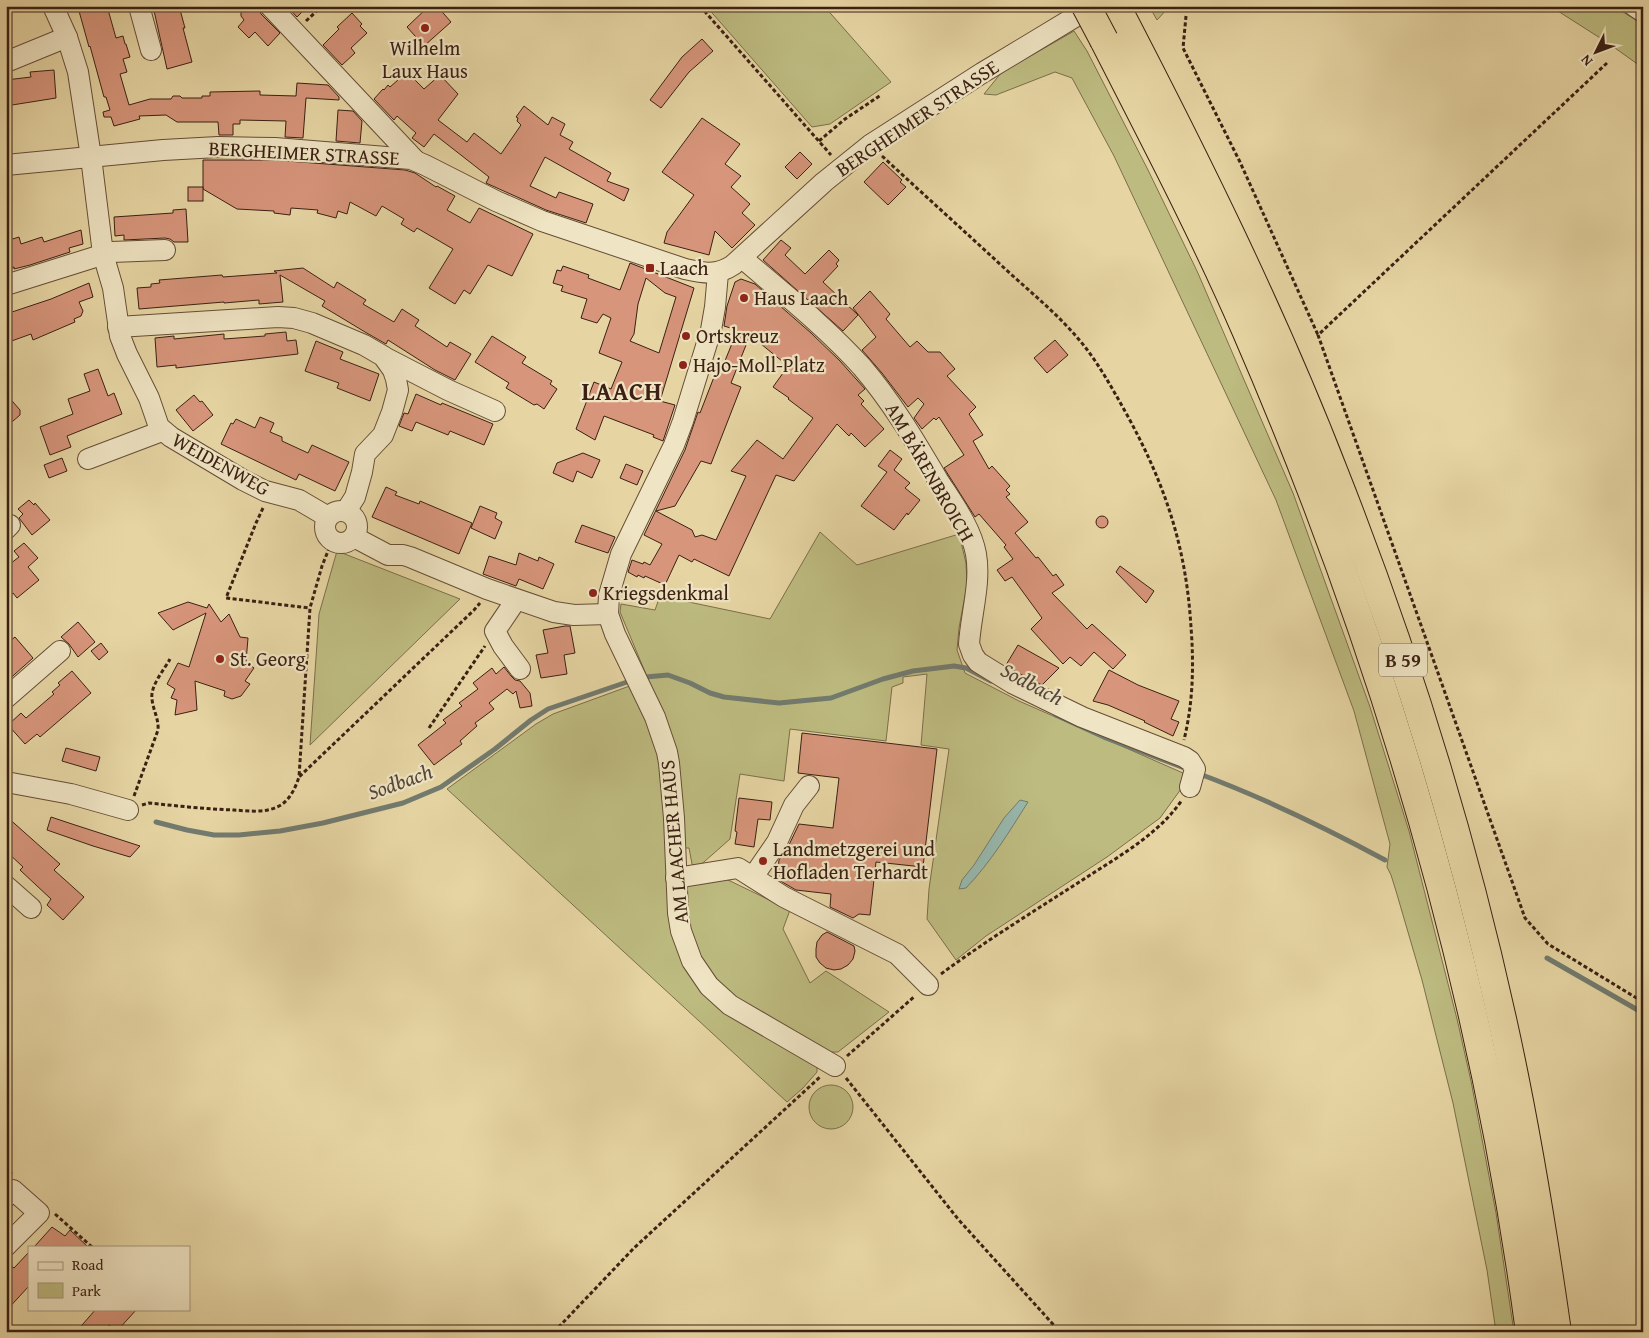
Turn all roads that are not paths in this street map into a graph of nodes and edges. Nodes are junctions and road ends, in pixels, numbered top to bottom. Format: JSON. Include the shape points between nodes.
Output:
{"nodes":[{"id":1,"x":52,"y":6,"type":"edge"},
{"id":2,"x":139,"y":6,"type":"edge"},
{"id":3,"x":270,"y":6,"type":"edge"},
{"id":4,"x":1086,"y":6,"type":"edge"},
{"id":5,"x":1093,"y":6,"type":"edge"},
{"id":6,"x":1634,"y":6,"type":"edge"},
{"id":7,"x":1643,"y":12,"type":"edge"},
{"id":8,"x":1122,"y":17,"type":"edge"},
{"id":9,"x":67,"y":37,"type":"junction"},
{"id":10,"x":151,"y":50,"type":"dead end"},
{"id":11,"x":6,"y":62,"type":"edge"},
{"id":12,"x":91,"y":157,"type":"junction"},
{"id":13,"x":415,"y":160,"type":"junction"},
{"id":14,"x":6,"y":164,"type":"edge"},
{"id":15,"x":165,"y":250,"type":"dead end"},
{"id":16,"x":103,"y":254,"type":"junction"},
{"id":17,"x":742,"y":258,"type":"junction"},
{"id":18,"x":718,"y":273,"type":"junction"},
{"id":19,"x":6,"y":286,"type":"edge"},
{"id":20,"x":118,"y":327,"type":"junction"},
{"id":21,"x":383,"y":356,"type":"junction"},
{"id":22,"x":495,"y":411,"type":"dead end"},
{"id":23,"x":162,"y":431,"type":"junction"},
{"id":24,"x":88,"y":459,"type":"dead end"},
{"id":25,"x":337,"y":514,"type":"junction"},
{"id":26,"x":354,"y":537,"type":"junction"},
{"id":27,"x":516,"y":600,"type":"junction"},
{"id":28,"x":608,"y":614,"type":"junction"},
{"id":29,"x":60,"y":652,"type":"dead end"},
{"id":30,"x":520,"y":669,"type":"dead end"},
{"id":31,"x":6,"y":698,"type":"edge"},
{"id":32,"x":1193,"y":778,"type":"road end"},
{"id":33,"x":6,"y":782,"type":"edge"},
{"id":34,"x":809,"y":786,"type":"dead end"},
{"id":35,"x":128,"y":810,"type":"road end"},
{"id":36,"x":753,"y":877,"type":"junction"},
{"id":37,"x":676,"y":878,"type":"junction"},
{"id":38,"x":6,"y":886,"type":"edge"},
{"id":39,"x":31,"y":908,"type":"dead end"},
{"id":40,"x":928,"y":985,"type":"road end"},
{"id":41,"x":835,"y":1066,"type":"road end"},
{"id":42,"x":6,"y":1196,"type":"edge"},
{"id":43,"x":9,"y":1237,"type":"edge"},
{"id":44,"x":1530,"y":1332,"type":"edge"},
{"id":45,"x":1557,"y":1332,"type":"edge"}],
"edges":[{"from":1,"to":9,"type":"street","name":"WEIDENWEG"},
{"from":2,"to":10,"type":"street"},
{"from":3,"to":13,"type":"street"},
{"from":4,"to":44,"type":"highway","number":"B 59","bridge":true,"via":[[1188,205],[1249,336],[1329,536],[1388,702],[1440,880],[1473,1013],[1506,1178]]},
{"from":5,"to":17,"type":"street","name":"BERGHEIMER STRASSE","via":[[870,145],[841,167]]},
{"from":6,"to":7,"type":"street"},
{"from":8,"to":45,"type":"highway","number":"B 59","via":[[1228,229],[1295,378],[1337,480],[1404,665],[1458,842],[1502,1018],[1536,1194]]},
{"from":9,"to":11,"type":"street"},
{"from":9,"to":12,"type":"street","name":"WEIDENWEG","via":[[80,84]]},
{"from":12,"to":13,"type":"street","name":"BERGHEIMER STRASSE","via":[[235,146]]},
{"from":12,"to":14,"type":"street","name":"BERGHEIMER STRASSE"},
{"from":12,"to":16,"type":"street","name":"WEIDENWEG"},
{"from":13,"to":18,"type":"street","name":"BERGHEIMER STRASSE","via":[[542,221],[685,269]]},
{"from":15,"to":16,"type":"street"},
{"from":16,"to":19,"type":"street"},
{"from":16,"to":20,"type":"street","name":"WEIDENWEG","via":[[113,288]]},
{"from":17,"to":18,"type":"street","name":"BERGHEIMER STRASSE"},
{"from":17,"to":32,"type":"street","name":"AM BÄRENBROICH","via":[[838,342],[868,375],[895,411],[957,511],[976,552],[969,644],[976,660],[1012,683],[1069,711],[1180,755],[1192,764]]},
{"from":18,"to":28,"type":"street","name":"AM LAACHER HAUS","via":[[711,330],[683,421],[621,554],[609,595]]},
{"from":20,"to":21,"type":"street","via":[[294,318],[334,332]]},
{"from":20,"to":23,"type":"street","name":"WEIDENWEG"},
{"from":21,"to":22,"type":"street"},
{"from":21,"to":25,"type":"street","via":[[395,374],[398,395],[383,434],[366,452],[355,497]]},
{"from":23,"to":24,"type":"street"},
{"from":23,"to":25,"type":"street","name":"WEIDENWEG","via":[[243,480],[271,493]]},
{"from":25,"to":26,"type":"street","via":[[355,518],[358,527]]},
{"from":25,"to":26,"type":"street","via":[[325,527],[328,537],[342,544]]},
{"from":26,"to":27,"type":"street","via":[[388,555],[410,557]]},
{"from":27,"to":28,"type":"street","via":[[562,614]]},
{"from":27,"to":30,"type":"street","via":[[495,631]]},
{"from":28,"to":37,"type":"street","name":"AM LAACHER HAUS","via":[[664,741],[672,785]]},
{"from":29,"to":31,"type":"street"},
{"from":33,"to":35,"type":"street","via":[[72,794]]},
{"from":34,"to":36,"type":"street","via":[[794,805],[777,842]]},
{"from":36,"to":37,"type":"street","via":[[738,868]]},
{"from":36,"to":40,"type":"street","via":[[784,897],[897,954]]},
{"from":37,"to":41,"type":"street","name":"AM LAACHER HAUS","via":[[684,940],[692,962],[709,986],[738,1011]]},
{"from":38,"to":39,"type":"street"},
{"from":42,"to":43,"type":"street","via":[[13,1190],[38,1213]]}]}
